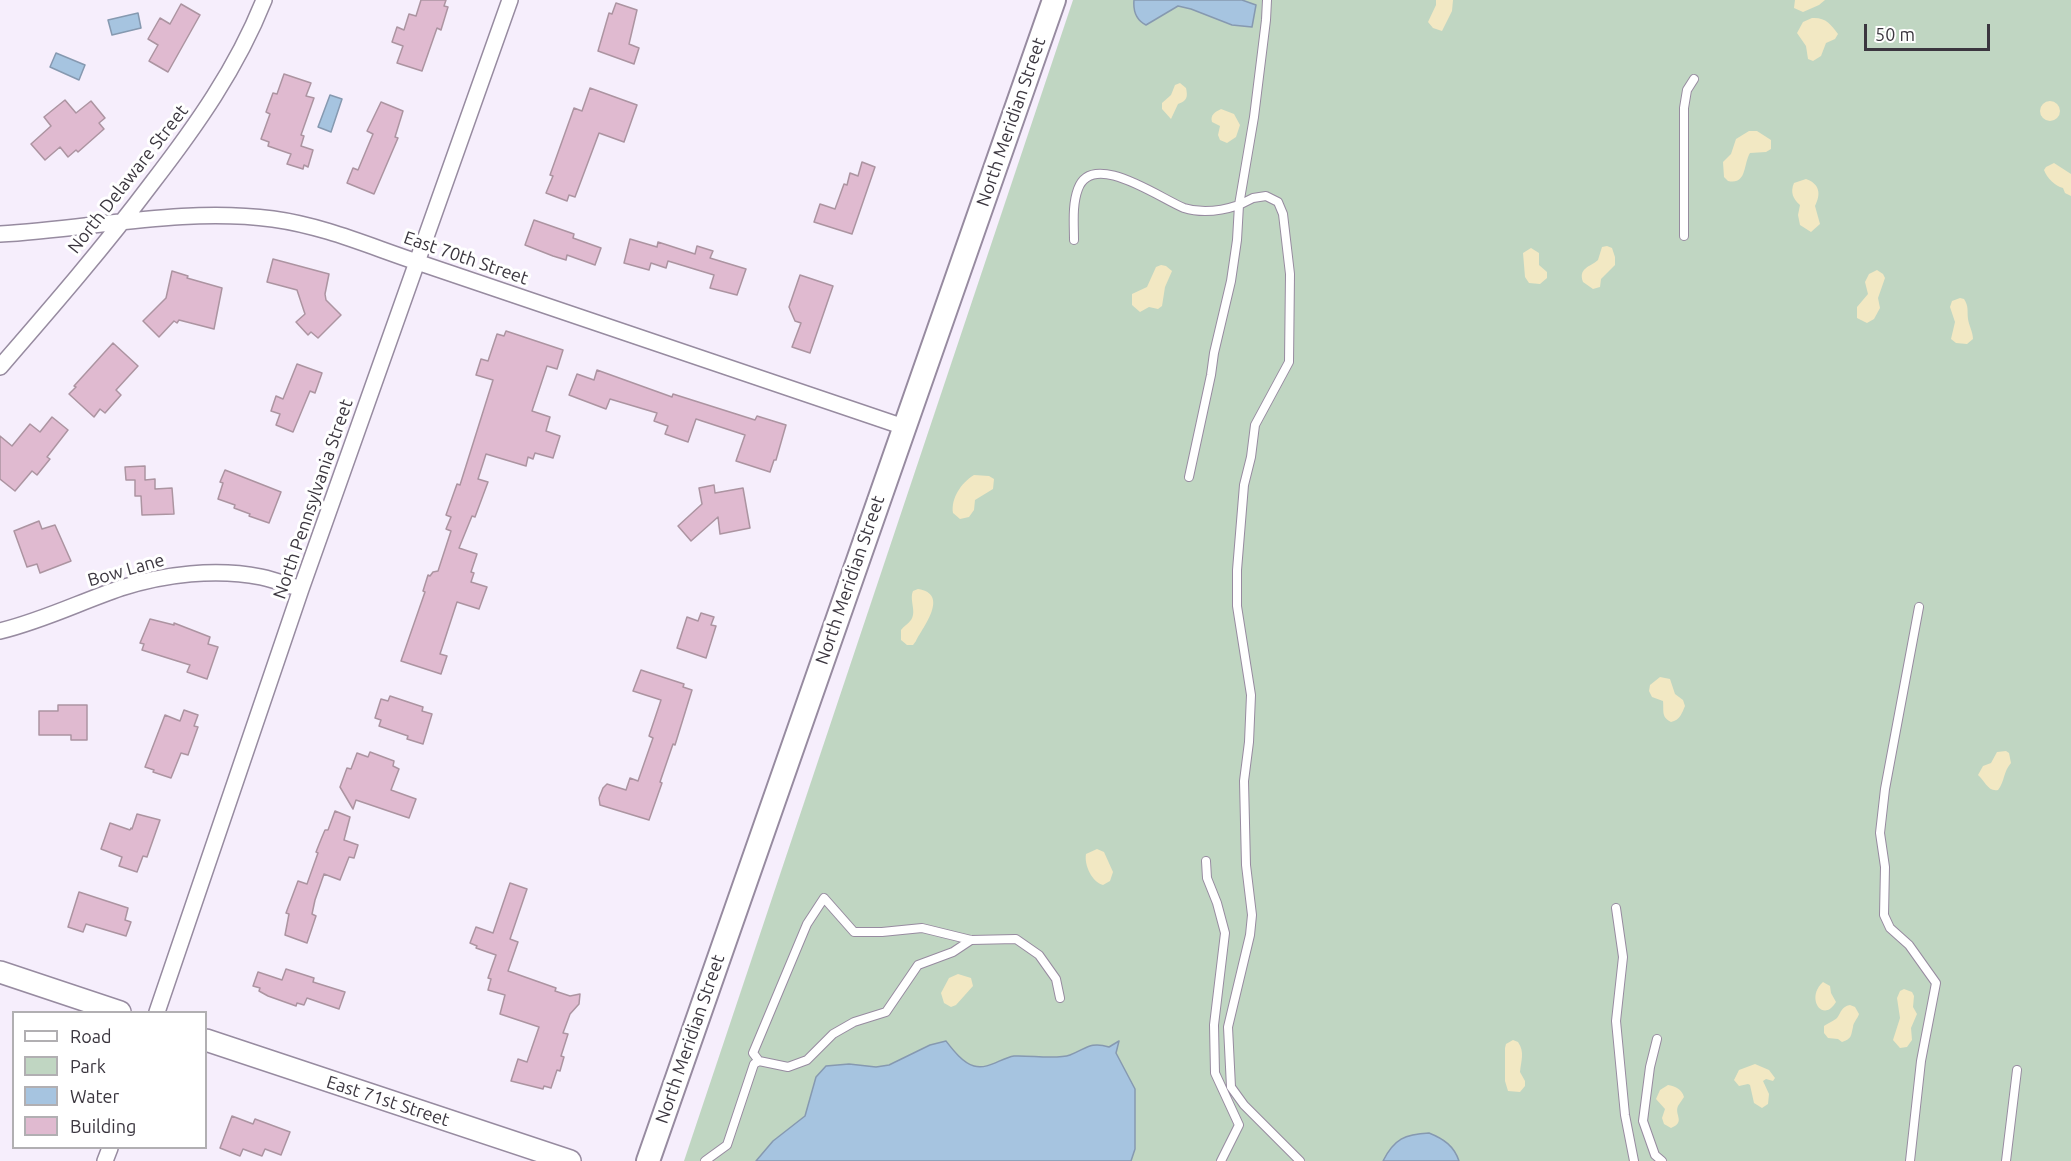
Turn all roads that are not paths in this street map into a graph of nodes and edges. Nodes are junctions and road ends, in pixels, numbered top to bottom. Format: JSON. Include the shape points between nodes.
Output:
{"nodes":[{"id":1,"x":264,"y":0,"type":"edge"},
{"id":2,"x":510,"y":0,"type":"edge"},
{"id":3,"x":1054,"y":0,"type":"edge"},
{"id":4,"x":1267,"y":0,"type":"edge"},
{"id":5,"x":1695,"y":79,"type":"dead end"},
{"id":6,"x":1239,"y":205,"type":"junction"},
{"id":7,"x":123,"y":222,"type":"junction"},
{"id":8,"x":0,"y":234,"type":"edge"},
{"id":9,"x":1684,"y":236,"type":"dead end"},
{"id":10,"x":1074,"y":240,"type":"dead end"},
{"id":11,"x":417,"y":262,"type":"junction"},
{"id":12,"x":0,"y":367,"type":"edge"},
{"id":13,"x":904,"y":427,"type":"junction"},
{"id":14,"x":1189,"y":477,"type":"dead end"},
{"id":15,"x":301,"y":589,"type":"junction"},
{"id":16,"x":1919,"y":607,"type":"dead end"},
{"id":17,"x":0,"y":631,"type":"edge"},
{"id":18,"x":1206,"y":861,"type":"dead end"},
{"id":19,"x":1616,"y":908,"type":"dead end"},
{"id":20,"x":971,"y":940,"type":"junction"},
{"id":21,"x":0,"y":972,"type":"edge"},
{"id":22,"x":1060,"y":998,"type":"dead end"},
{"id":23,"x":91,"y":1007,"type":"edge"},
{"id":24,"x":114,"y":1011,"type":"edge"},
{"id":25,"x":157,"y":1011,"type":"edge"},
{"id":26,"x":1657,"y":1039,"type":"dead end"},
{"id":27,"x":211,"y":1044,"type":"edge"},
{"id":28,"x":759,"y":1061,"type":"junction"},
{"id":29,"x":2017,"y":1070,"type":"dead end"},
{"id":30,"x":570,"y":1161,"type":"edge"},
{"id":31,"x":648,"y":1161,"type":"edge"},
{"id":32,"x":705,"y":1161,"type":"edge"},
{"id":33,"x":1221,"y":1161,"type":"edge"},
{"id":34,"x":1300,"y":1161,"type":"edge"},
{"id":35,"x":1634,"y":1161,"type":"edge"},
{"id":36,"x":1662,"y":1161,"type":"edge"},
{"id":37,"x":1910,"y":1161,"type":"edge"},
{"id":38,"x":2006,"y":1161,"type":"edge"}],
"edges":[{"from":1,"to":7,"type":"street","name":"North Delaware Street","via":[[215,96]]},
{"from":2,"to":11,"type":"street","name":"North Pennsylvania Street"},
{"from":3,"to":13,"type":"main road","name":"North Meridian Street"},
{"from":4,"to":6,"type":"lane"},
{"from":5,"to":9,"type":"lane","via":[[1687,90],[1684,108]]},
{"from":6,"to":10,"type":"lane","via":[[1220,212],[1185,208],[1121,176],[1094,175],[1084,179],[1078,189]]},
{"from":6,"to":14,"type":"lane","via":[[1231,281]]},
{"from":6,"to":34,"type":"lane","via":[[1266,196],[1278,202],[1290,274],[1289,362],[1255,425],[1244,485],[1237,570],[1237,606],[1251,695],[1244,781],[1246,865],[1252,915],[1228,1027],[1230,1078],[1231,1087],[1244,1105]]},
{"from":7,"to":8,"type":"street","name":"East 70th Street"},
{"from":7,"to":11,"type":"street","name":"East 70th Street","via":[[204,215],[274,219],[342,234]]},
{"from":7,"to":12,"type":"street","name":"North Delaware Street"},
{"from":11,"to":13,"type":"street","name":"East 70th Street"},
{"from":11,"to":15,"type":"street","name":"North Pennsylvania Street"},
{"from":13,"to":31,"type":"main road","name":"North Meridian Street"},
{"from":15,"to":17,"type":"street","name":"Bow Lane","via":[[231,573],[174,575],[118,589],[39,621]]},
{"from":15,"to":25,"type":"street","name":"North Pennsylvania Street"},
{"from":16,"to":37,"type":"lane","via":[[1880,832],[1885,867],[1884,915],[1890,928],[1910,945],[1936,983],[1921,1061]]},
{"from":18,"to":33,"type":"lane","via":[[1225,933],[1214,1025],[1215,1073],[1239,1125]]},
{"from":19,"to":35,"type":"lane","via":[[1623,957],[1616,1021]]},
{"from":20,"to":22,"type":"lane","via":[[1016,939],[1039,955],[1056,979]]},
{"from":20,"to":28,"type":"lane","via":[[953,952],[918,965],[886,1012],[854,1022],[833,1034],[807,1060],[788,1067]]},
{"from":20,"to":28,"type":"lane","via":[[922,928],[854,932],[824,898],[807,924],[753,1053]]},
{"from":21,"to":23,"type":"main road"},
{"from":23,"to":24,"type":"main road"},
{"from":26,"to":36,"type":"lane","via":[[1643,1121],[1655,1155]]},
{"from":27,"to":30,"type":"main road","name":"East 71st Street"},
{"from":28,"to":32,"type":"lane","via":[[754,1064],[727,1145]]},
{"from":29,"to":38,"type":"lane"}]}
